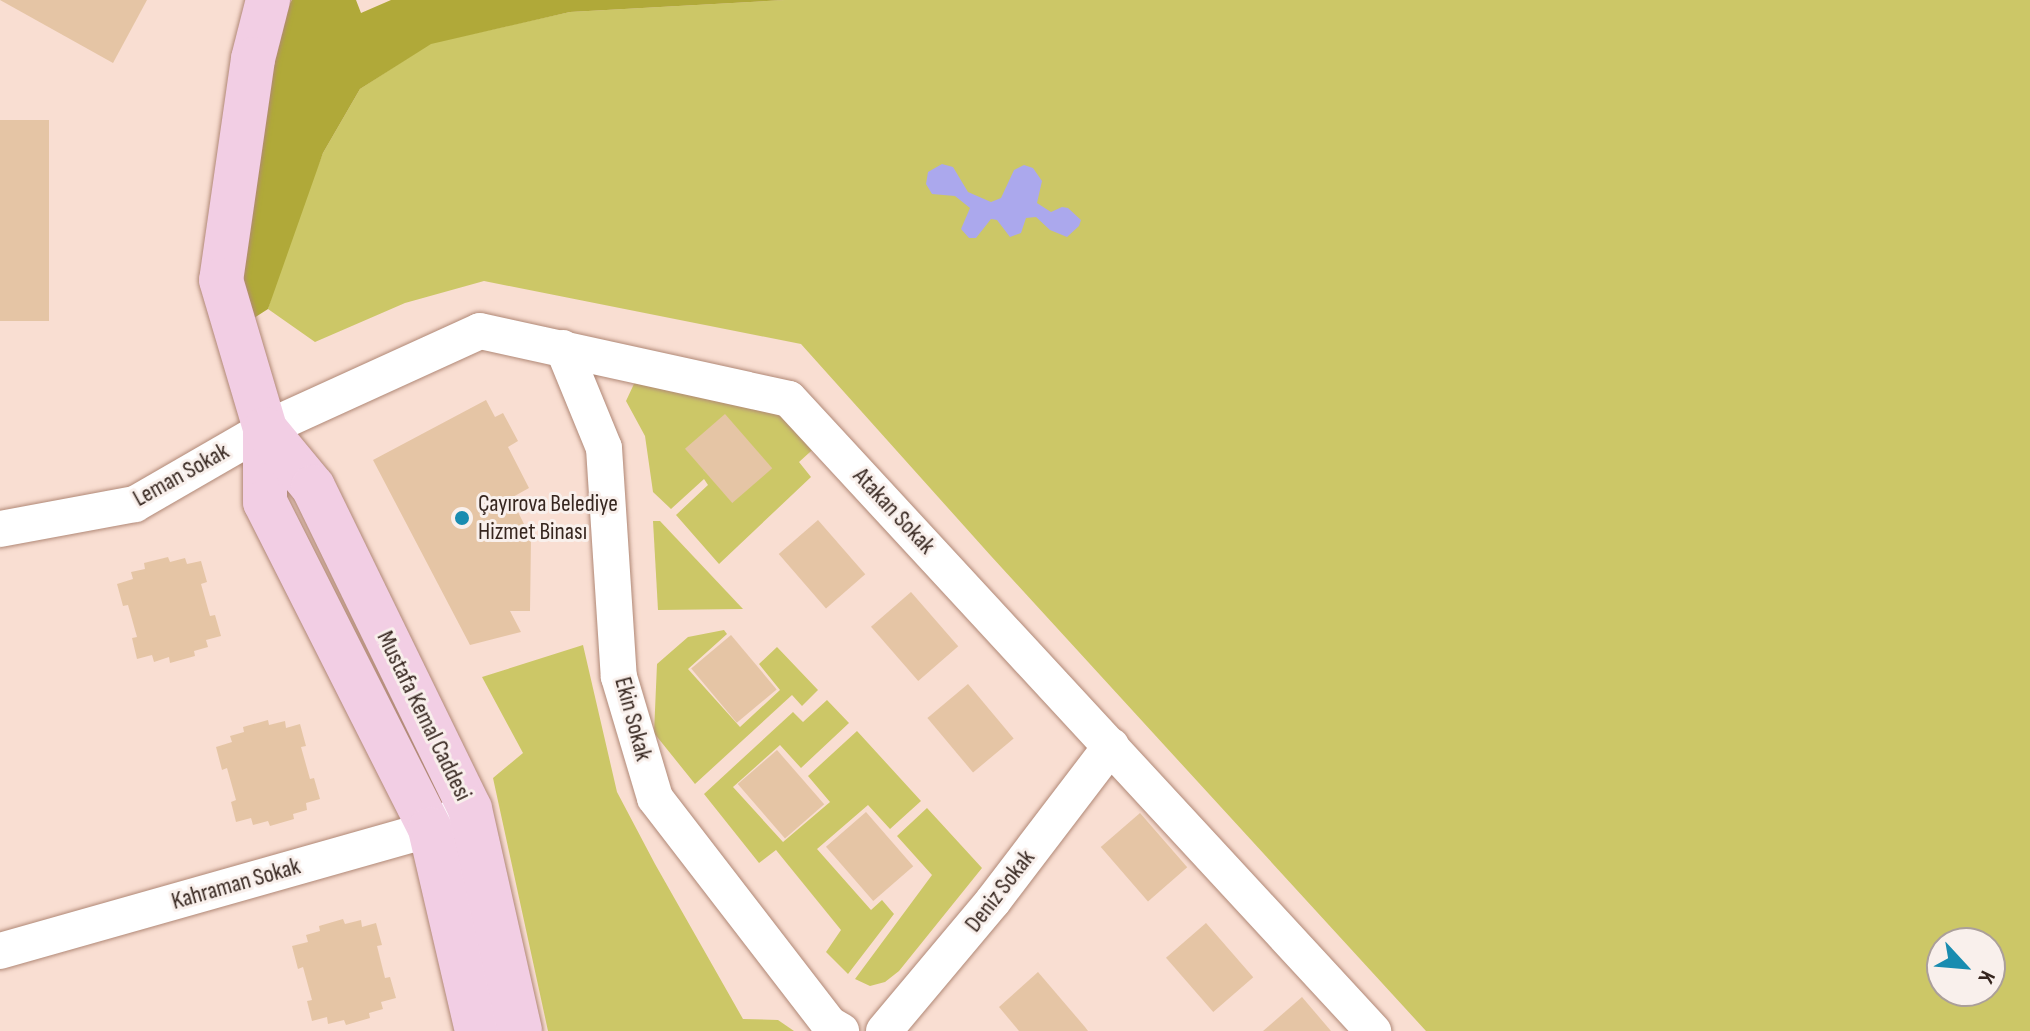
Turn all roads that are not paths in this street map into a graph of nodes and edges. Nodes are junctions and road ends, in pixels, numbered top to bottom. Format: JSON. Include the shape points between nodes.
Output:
{"nodes":[{"id":1,"x":268,"y":0,"type":"edge"},
{"id":2,"x":563,"y":348,"type":"junction"},
{"id":3,"x":265,"y":429,"type":"junction"},
{"id":4,"x":0,"y":529,"type":"edge"},
{"id":5,"x":1111,"y":746,"type":"junction"},
{"id":6,"x":470,"y":809,"type":"junction"},
{"id":7,"x":430,"y":829,"type":"junction"},
{"id":8,"x":0,"y":951,"type":"edge"},
{"id":9,"x":477,"y":1031,"type":"edge"},
{"id":10,"x":520,"y":1031,"type":"edge"},
{"id":11,"x":841,"y":1031,"type":"edge"},
{"id":12,"x":884,"y":1031,"type":"edge"},
{"id":13,"x":1373,"y":1031,"type":"edge"}],
"edges":[{"from":1,"to":3,"type":"street","name":"Mustafa Kemal Caddesi","via":[[253,59],[221,280]]},
{"from":2,"to":3,"type":"street","name":"Atakan Sokak","via":[[480,331]]},
{"from":2,"to":5,"type":"street","name":"Atakan Sokak","via":[[789,399]]},
{"from":2,"to":11,"type":"street","name":"Ekin Sokak","via":[[604,448],[619,677],[655,798],[829,1024]]},
{"from":3,"to":4,"type":"street","name":"Leman Sokak","via":[[135,504]]},
{"from":3,"to":6,"type":"street","name":"Mustafa Kemal Caddesi","via":[[313,487]]},
{"from":3,"to":7,"type":"street","name":"Mustafa Kemal Caddesi","via":[[265,502]]},
{"from":5,"to":12,"type":"street","name":"Deniz Sokak","via":[[993,901]]},
{"from":5,"to":13,"type":"street","name":"Atakan Sokak"},
{"from":6,"to":7,"type":"street","name":"Kahraman Sokak"},
{"from":6,"to":10,"type":"street","name":"Mustafa Kemal Caddesi"},
{"from":7,"to":8,"type":"street","name":"Kahraman Sokak"},
{"from":7,"to":9,"type":"street","name":"Mustafa Kemal Caddesi"}]}
